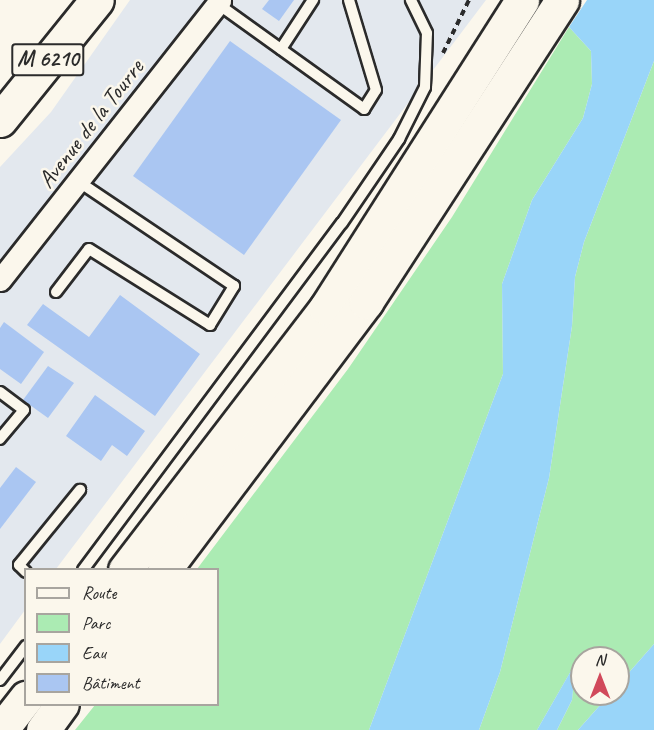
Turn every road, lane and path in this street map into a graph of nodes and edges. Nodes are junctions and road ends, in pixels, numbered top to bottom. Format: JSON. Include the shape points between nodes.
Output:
{"nodes":[{"id":1,"x":73,"y":0,"type":"edge"},
{"id":2,"x":97,"y":0,"type":"edge"},
{"id":3,"x":313,"y":0,"type":"edge"},
{"id":4,"x":349,"y":0,"type":"edge"},
{"id":5,"x":411,"y":0,"type":"edge"},
{"id":6,"x":469,"y":0,"type":"edge"},
{"id":7,"x":522,"y":0,"type":"edge"},
{"id":8,"x":562,"y":0,"type":"edge"},
{"id":9,"x":219,"y":2,"type":"edge"},
{"id":10,"x":281,"y":49,"type":"junction"},
{"id":11,"x":424,"y":87,"type":"junction"},
{"id":12,"x":0,"y":92,"type":"edge"},
{"id":13,"x":0,"y":120,"type":"edge"},
{"id":14,"x":78,"y":181,"type":"junction"},
{"id":15,"x":0,"y":280,"type":"edge"},
{"id":16,"x":56,"y":292,"type":"dead end"},
{"id":17,"x":0,"y":392,"type":"edge"},
{"id":18,"x":0,"y":439,"type":"edge"},
{"id":19,"x":80,"y":489,"type":"dead end"},
{"id":20,"x":84,"y":568,"type":"edge"},
{"id":21,"x":127,"y":568,"type":"edge"},
{"id":22,"x":166,"y":568,"type":"edge"},
{"id":23,"x":24,"y":570,"type":"edge"},
{"id":24,"x":24,"y":649,"type":"edge"},
{"id":25,"x":0,"y":680,"type":"edge"},
{"id":26,"x":24,"y":701,"type":"edge"},
{"id":27,"x":61,"y":706,"type":"edge"},
{"id":28,"x":1,"y":730,"type":"edge"},
{"id":29,"x":43,"y":730,"type":"edge"}],
"edges":[{"from":1,"to":12,"type":"highway","number":"M 6210"},
{"from":2,"to":13,"type":"highway","number":"M 6210"},
{"from":3,"to":10,"type":"lane"},
{"from":4,"to":10,"type":"lane","via":[[376,90],[364,109]]},
{"from":5,"to":11,"type":"lane","via":[[427,33]]},
{"from":6,"to":11,"type":"path"},
{"from":7,"to":21,"type":"highway","via":[[326,308]]},
{"from":8,"to":22,"type":"highway","via":[[366,302]]},
{"from":9,"to":10,"type":"lane"},
{"from":9,"to":14,"type":"street","name":"Avenue de la Tourre"},
{"from":11,"to":20,"type":"lane","via":[[399,139],[342,223]]},
{"from":14,"to":15,"type":"street","name":"Avenue de la Tourre"},
{"from":14,"to":16,"type":"lane","via":[[234,286],[210,325],[89,249]]},
{"from":17,"to":18,"type":"lane","via":[[24,410]]},
{"from":19,"to":23,"type":"lane","via":[[19,565]]},
{"from":24,"to":25,"type":"lane"},
{"from":26,"to":28,"type":"highway"},
{"from":27,"to":29,"type":"highway"}]}
